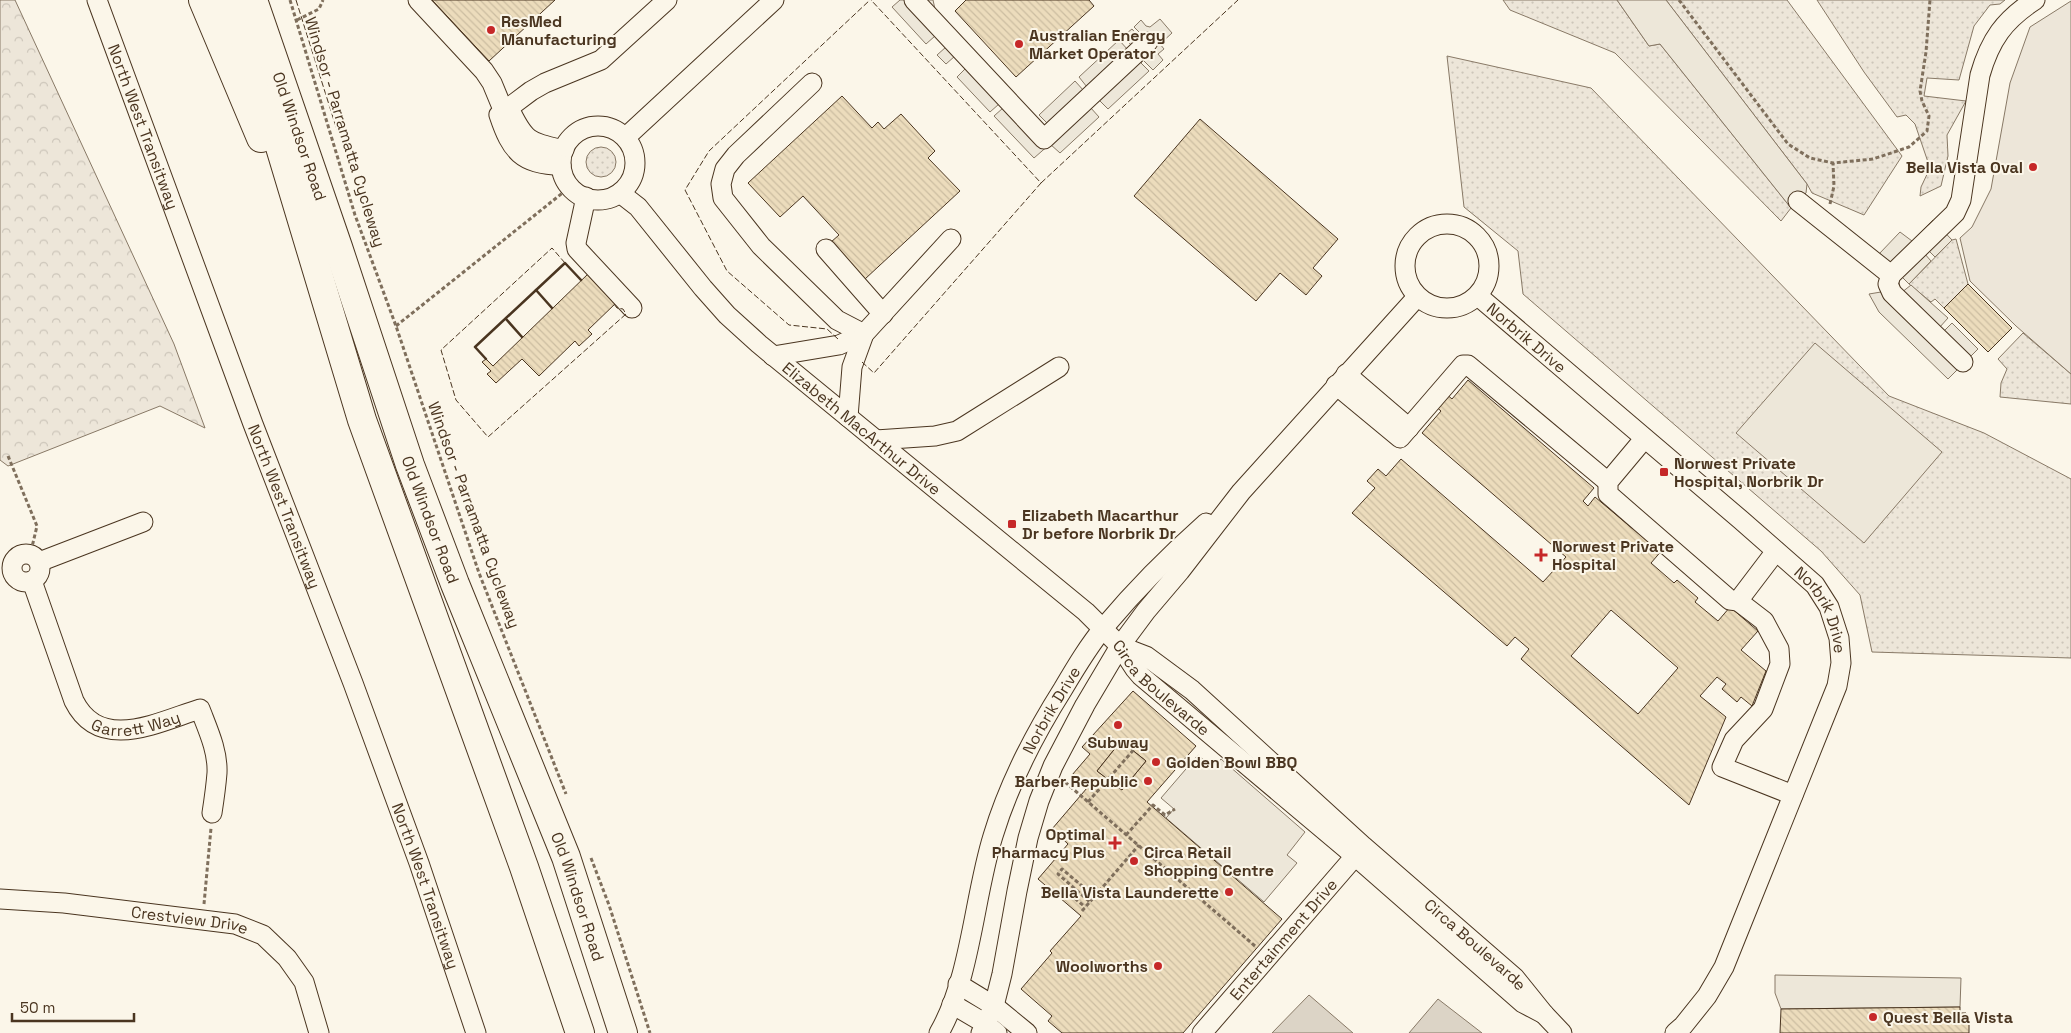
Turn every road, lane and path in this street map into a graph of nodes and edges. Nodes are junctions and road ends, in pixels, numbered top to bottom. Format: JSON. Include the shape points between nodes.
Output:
{"nodes":[{"id":1,"x":98,"y":0,"type":"edge"},
{"id":2,"x":203,"y":0,"type":"edge"},
{"id":3,"x":229,"y":0,"type":"edge"},
{"id":4,"x":253,"y":0,"type":"edge"},
{"id":5,"x":270,"y":0,"type":"edge"},
{"id":6,"x":290,"y":0,"type":"edge"},
{"id":7,"x":323,"y":0,"type":"edge"},
{"id":8,"x":418,"y":0,"type":"edge"},
{"id":9,"x":667,"y":0,"type":"edge"},
{"id":10,"x":774,"y":0,"type":"edge"},
{"id":11,"x":914,"y":0,"type":"edge"},
{"id":12,"x":1679,"y":0,"type":"edge"},
{"id":13,"x":1930,"y":0,"type":"edge"},
{"id":14,"x":2035,"y":0,"type":"edge"},
{"id":15,"x":297,"y":20,"type":"junction"},
{"id":16,"x":1148,"y":42,"type":"dead end"},
{"id":17,"x":812,"y":83,"type":"dead end"},
{"id":18,"x":504,"y":112,"type":"junction"},
{"id":19,"x":626,"y":137,"type":"junction"},
{"id":20,"x":563,"y":157,"type":"junction"},
{"id":21,"x":1833,"y":163,"type":"junction"},
{"id":22,"x":570,"y":187,"type":"junction"},
{"id":23,"x":620,"y":194,"type":"junction"},
{"id":24,"x":586,"y":197,"type":"junction"},
{"id":25,"x":1798,"y":201,"type":"dead end"},
{"id":26,"x":1824,"y":222,"type":"junction"},
{"id":27,"x":950,"y":239,"type":"dead end"},
{"id":28,"x":338,"y":247,"type":"junction"},
{"id":29,"x":826,"y":249,"type":"dead end"},
{"id":30,"x":316,"y":271,"type":"junction"},
{"id":31,"x":1891,"y":275,"type":"junction"},
{"id":32,"x":1478,"y":296,"type":"junction"},
{"id":33,"x":1417,"y":297,"type":"junction"},
{"id":34,"x":632,"y":308,"type":"dead end"},
{"id":35,"x":883,"y":314,"type":"junction"},
{"id":36,"x":396,"y":326,"type":"junction"},
{"id":37,"x":864,"y":334,"type":"junction"},
{"id":38,"x":836,"y":350,"type":"junction"},
{"id":39,"x":779,"y":360,"type":"junction"},
{"id":40,"x":1962,"y":362,"type":"dead end"},
{"id":41,"x":852,"y":367,"type":"junction"},
{"id":42,"x":1059,"y":367,"type":"dead end"},
{"id":43,"x":1341,"y":380,"type":"junction"},
{"id":44,"x":848,"y":417,"type":"junction"},
{"id":45,"x":1644,"y":439,"type":"junction"},
{"id":46,"x":876,"y":440,"type":"junction"},
{"id":47,"x":8,"y":456,"type":"dead end"},
{"id":48,"x":1608,"y":482,"type":"junction"},
{"id":49,"x":1241,"y":492,"type":"junction"},
{"id":50,"x":143,"y":522,"type":"dead end"},
{"id":51,"x":1776,"y":551,"type":"junction"},
{"id":52,"x":34,"y":559,"type":"junction"},
{"id":53,"x":7,"y":577,"type":"edge"},
{"id":54,"x":32,"y":581,"type":"junction"},
{"id":55,"x":1738,"y":601,"type":"junction"},
{"id":56,"x":1104,"y":628,"type":"junction"},
{"id":57,"x":1120,"y":646,"type":"junction"},
{"id":58,"x":1137,"y":746,"type":"dead end"},
{"id":59,"x":1064,"y":782,"type":"dead end"},
{"id":60,"x":1794,"y":794,"type":"junction"},
{"id":61,"x":1088,"y":802,"type":"junction"},
{"id":62,"x":570,"y":803,"type":"dead end"},
{"id":63,"x":1175,"y":809,"type":"dead end"},
{"id":64,"x":212,"y":812,"type":"joint"},
{"id":65,"x":1126,"y":835,"type":"junction"},
{"id":66,"x":1139,"y":846,"type":"junction"},
{"id":67,"x":1359,"y":851,"type":"junction"},
{"id":68,"x":577,"y":853,"type":"junction"},
{"id":69,"x":1066,"y":890,"type":"dead end"},
{"id":70,"x":1088,"y":891,"type":"dead end"},
{"id":71,"x":0,"y":899,"type":"edge"},
{"id":72,"x":1090,"y":902,"type":"junction"},
{"id":73,"x":1086,"y":907,"type":"junction"},
{"id":74,"x":1082,"y":911,"type":"dead end"},
{"id":75,"x":202,"y":921,"type":"junction"},
{"id":76,"x":1268,"y":959,"type":"junction"},
{"id":77,"x":958,"y":984,"type":"junction"},
{"id":78,"x":952,"y":1004,"type":"junction"},
{"id":79,"x":994,"y":1006,"type":"junction"},
{"id":80,"x":988,"y":1030,"type":"edge"},
{"id":81,"x":319,"y":1033,"type":"edge"},
{"id":82,"x":475,"y":1033,"type":"edge"},
{"id":83,"x":580,"y":1033,"type":"edge"},
{"id":84,"x":623,"y":1033,"type":"edge"},
{"id":85,"x":633,"y":1033,"type":"edge"},
{"id":86,"x":650,"y":1033,"type":"edge"},
{"id":87,"x":939,"y":1033,"type":"edge"},
{"id":88,"x":1027,"y":1033,"type":"edge"},
{"id":89,"x":1202,"y":1033,"type":"edge"},
{"id":90,"x":1562,"y":1033,"type":"edge"},
{"id":91,"x":1675,"y":1033,"type":"edge"}],
"edges":[{"from":1,"to":82,"type":"street","name":"North West Transitway","via":[[419,863]]},
{"from":2,"to":30,"type":"highway"},
{"from":3,"to":30,"type":"highway","name":"Old Windsor Road","via":[[255,64]]},
{"from":4,"to":28,"type":"highway","name":"Old Windsor Road"},
{"from":5,"to":28,"type":"highway","via":[[312,137]]},
{"from":6,"to":15,"type":"path","name":"Windsor - Parramatta Cycleway"},
{"from":7,"to":15,"type":"path","via":[[319,9]]},
{"from":8,"to":18,"type":"street","via":[[484,71]]},
{"from":9,"to":18,"type":"street","via":[[601,60],[545,83]]},
{"from":10,"to":19,"type":"street"},
{"from":11,"to":16,"type":"street","via":[[1044,139]]},
{"from":12,"to":21,"type":"path","via":[[1788,144],[1810,158]]},
{"from":13,"to":21,"type":"path","via":[[1920,91],[1929,116],[1928,131],[1910,147],[1873,159]]},
{"from":14,"to":31,"type":"street","via":[[2011,17],[1996,35],[1986,55],[1980,75],[1961,200],[1955,213]]},
{"from":15,"to":36,"type":"path","name":"Windsor - Parramatta Cycleway","via":[[355,215]]},
{"from":17,"to":37,"type":"street","via":[[736,154],[725,169],[720,184],[723,198],[761,246],[837,320]]},
{"from":18,"to":20,"type":"street","via":[[505,133],[522,155],[538,164]]},
{"from":19,"to":20,"type":"street","via":[[606,127],[583,129],[568,142]]},
{"from":19,"to":23,"type":"street","via":[[636,160],[633,177]]},
{"from":20,"to":22,"type":"street","via":[[563,177]]},
{"from":21,"to":26,"type":"path","via":[[1834,186]]},
{"from":22,"to":24,"type":"street"},
{"from":22,"to":36,"type":"path"},
{"from":23,"to":24,"type":"street","via":[[608,199]]},
{"from":23,"to":39,"type":"street","name":"Elizabeth MacArthur Drive","via":[[638,207],[727,315]]},
{"from":24,"to":34,"type":"street","via":[[577,249]]},
{"from":25,"to":26,"type":"street"},
{"from":26,"to":31,"type":"street"},
{"from":27,"to":35,"type":"street"},
{"from":28,"to":68,"type":"highway","name":"Old Windsor Road","via":[[414,474],[455,584]]},
{"from":29,"to":35,"type":"street"},
{"from":30,"to":83,"type":"highway","name":"Old Windsor Road","via":[[362,420],[524,867]]},
{"from":31,"to":40,"type":"street","via":[[1888,284],[1892,293]]},
{"from":32,"to":33,"type":"street","via":[[1462,305],[1447,308],[1433,306]]},
{"from":32,"to":33,"type":"street","via":[[1487,280],[1487,253],[1469,230],[1455,225],[1434,226],[1421,232],[1411,243],[1405,260],[1405,275]]},
{"from":32,"to":45,"type":"street","name":"Norbrik Drive"},
{"from":33,"to":43,"type":"street","name":"Norbrik Drive"},
{"from":35,"to":37,"type":"street"},
{"from":36,"to":62,"type":"path","name":"Windsor - Parramatta Cycleway","via":[[479,573]]},
{"from":37,"to":38,"type":"street"},
{"from":37,"to":41,"type":"street"},
{"from":38,"to":39,"type":"street"},
{"from":38,"to":41,"type":"street"},
{"from":39,"to":44,"type":"street","name":"Elizabeth MacArthur Drive"},
{"from":41,"to":44,"type":"street"},
{"from":42,"to":46,"type":"street","via":[[957,431],[935,436]]},
{"from":43,"to":48,"type":"street","via":[[1405,433],[1463,364],[1468,365]]},
{"from":43,"to":49,"type":"street","name":"Norbrik Drive"},
{"from":44,"to":46,"type":"street","name":"Elizabeth MacArthur Drive"},
{"from":45,"to":48,"type":"street"},
{"from":45,"to":51,"type":"street","name":"Norbrik Drive"},
{"from":46,"to":56,"type":"street","name":"Elizabeth MacArthur Drive"},
{"from":47,"to":52,"type":"path","via":[[37,526]]},
{"from":48,"to":55,"type":"street","via":[[1610,497],[1730,600]]},
{"from":49,"to":56,"type":"street","name":"Norbrik Drive","via":[[1168,558]]},
{"from":49,"to":57,"type":"street","name":"Norbrik Drive"},
{"from":50,"to":52,"type":"street"},
{"from":51,"to":55,"type":"street"},
{"from":51,"to":60,"type":"street","name":"Norbrik Drive","via":[[1823,596],[1837,628],[1841,650],[1835,692]]},
{"from":52,"to":53,"type":"street","via":[[22,555],[15,560]]},
{"from":52,"to":54,"type":"street","via":[[40,572]]},
{"from":53,"to":54,"type":"street"},
{"from":54,"to":64,"type":"street","name":"Garrett Way","via":[[74,701],[80,713],[92,724],[106,730],[123,731],[200,709],[216,759]]},
{"from":55,"to":60,"type":"street","via":[[1764,621],[1779,649],[1780,664],[1763,709],[1734,740],[1722,767]]},
{"from":56,"to":57,"type":"street","name":"Elizabeth MacArthur Drive"},
{"from":56,"to":77,"type":"street","name":"Norbrik Drive","via":[[1080,660],[1036,733],[1006,798],[993,838]]},
{"from":57,"to":67,"type":"street","name":"Circa Boulevarde","via":[[1146,656],[1192,690]]},
{"from":57,"to":79,"type":"street","name":"Norbrik Drive","via":[[1069,732],[1039,801],[1016,891]]},
{"from":58,"to":61,"type":"path"},
{"from":59,"to":61,"type":"path"},
{"from":60,"to":91,"type":"street","name":"Norbrik Drive","via":[[1724,968],[1707,996]]},
{"from":61,"to":65,"type":"path"},
{"from":63,"to":65,"type":"path","via":[[1165,815],[1153,805]]},
{"from":64,"to":75,"type":"path"},
{"from":65,"to":66,"type":"path"},
{"from":66,"to":72,"type":"path"},
{"from":66,"to":76,"type":"path"},
{"from":67,"to":76,"type":"street","name":"Entertainment Drive"},
{"from":67,"to":90,"type":"street","name":"Circa Boulevarde","via":[[1515,978]]},
{"from":68,"to":84,"type":"highway","name":"Old Windsor Road"},
{"from":68,"to":85,"type":"street"},
{"from":68,"to":86,"type":"path","via":[[609,905]]},
{"from":69,"to":73,"type":"path"},
{"from":70,"to":72,"type":"path","via":[[1062,869],[1058,874]]},
{"from":71,"to":75,"type":"street","name":"Crestview Drive","via":[[64,903]]},
{"from":72,"to":73,"type":"path"},
{"from":73,"to":74,"type":"path"},
{"from":75,"to":81,"type":"street","name":"Crestview Drive","via":[[235,924],[263,935],[281,952],[304,982]]},
{"from":76,"to":89,"type":"street","name":"Entertainment Drive"},
{"from":77,"to":78,"type":"street","name":"Norbrik Drive"},
{"from":77,"to":79,"type":"street"},
{"from":78,"to":80,"type":"street","name":"Norbrik Drive"},
{"from":78,"to":87,"type":"street","name":"Norbrik Drive"},
{"from":79,"to":80,"type":"street","name":"Norbrik Drive"},
{"from":79,"to":88,"type":"street"}]}
